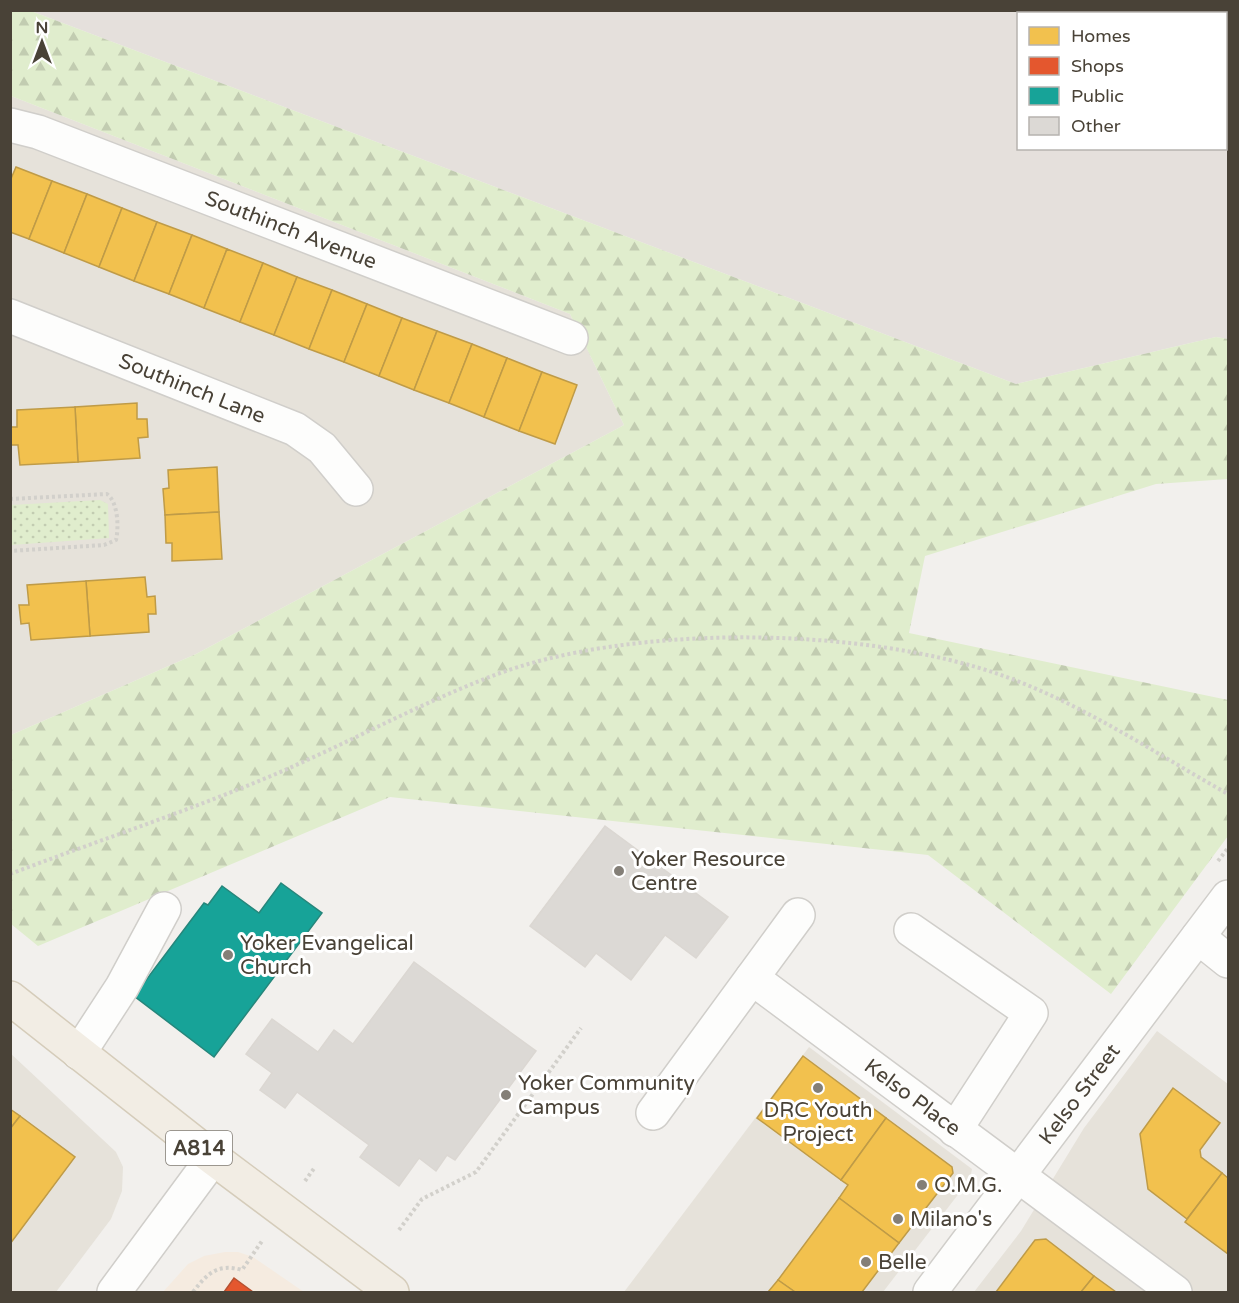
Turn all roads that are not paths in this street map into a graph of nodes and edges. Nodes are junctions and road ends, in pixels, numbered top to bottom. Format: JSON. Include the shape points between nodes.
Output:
{"nodes":[{"id":1,"x":10,"y":125,"type":"edge"},
{"id":2,"x":10,"y":316,"type":"edge"},
{"id":3,"x":571,"y":338,"type":"dead end"},
{"id":4,"x":356,"y":489,"type":"dead end"},
{"id":5,"x":1228,"y":897,"type":"edge"},
{"id":6,"x":164,"y":909,"type":"dead end"},
{"id":7,"x":798,"y":915,"type":"dead end"},
{"id":8,"x":910,"y":930,"type":"dead end"},
{"id":9,"x":1198,"y":937,"type":"junction"},
{"id":10,"x":1228,"y":961,"type":"edge"},
{"id":11,"x":752,"y":978,"type":"junction"},
{"id":12,"x":10,"y":998,"type":"edge"},
{"id":13,"x":79,"y":1053,"type":"junction"},
{"id":14,"x":653,"y":1113,"type":"dead end"},
{"id":15,"x":955,"y":1130,"type":"junction"},
{"id":16,"x":213,"y":1158,"type":"junction"},
{"id":17,"x":1017,"y":1176,"type":"junction"},
{"id":18,"x":114,"y":1293,"type":"edge"},
{"id":19,"x":392,"y":1293,"type":"edge"},
{"id":20,"x":930,"y":1293,"type":"edge"},
{"id":21,"x":1175,"y":1293,"type":"edge"}],
"edges":[{"from":1,"to":3,"type":"street","name":"Southinch Avenue","via":[[50,136]]},
{"from":2,"to":4,"type":"street","name":"Southinch Lane","via":[[295,429],[322,448]]},
{"from":5,"to":9,"type":"street","name":"Kelso Street"},
{"from":6,"to":13,"type":"street","via":[[122,987]]},
{"from":7,"to":11,"type":"street"},
{"from":8,"to":15,"type":"street","via":[[1031,1013]]},
{"from":9,"to":10,"type":"street"},
{"from":9,"to":17,"type":"street","name":"Kelso Street"},
{"from":11,"to":14,"type":"street"},
{"from":11,"to":15,"type":"street","name":"Kelso Place"},
{"from":12,"to":13,"type":"main road","number":"A814"},
{"from":13,"to":16,"type":"main road","number":"A814"},
{"from":15,"to":17,"type":"street","name":"Kelso Place"},
{"from":16,"to":18,"type":"street"},
{"from":16,"to":19,"type":"main road","number":"A814"},
{"from":17,"to":20,"type":"street","name":"Kelso Street"},
{"from":17,"to":21,"type":"street","name":"Kelso Place"}]}
